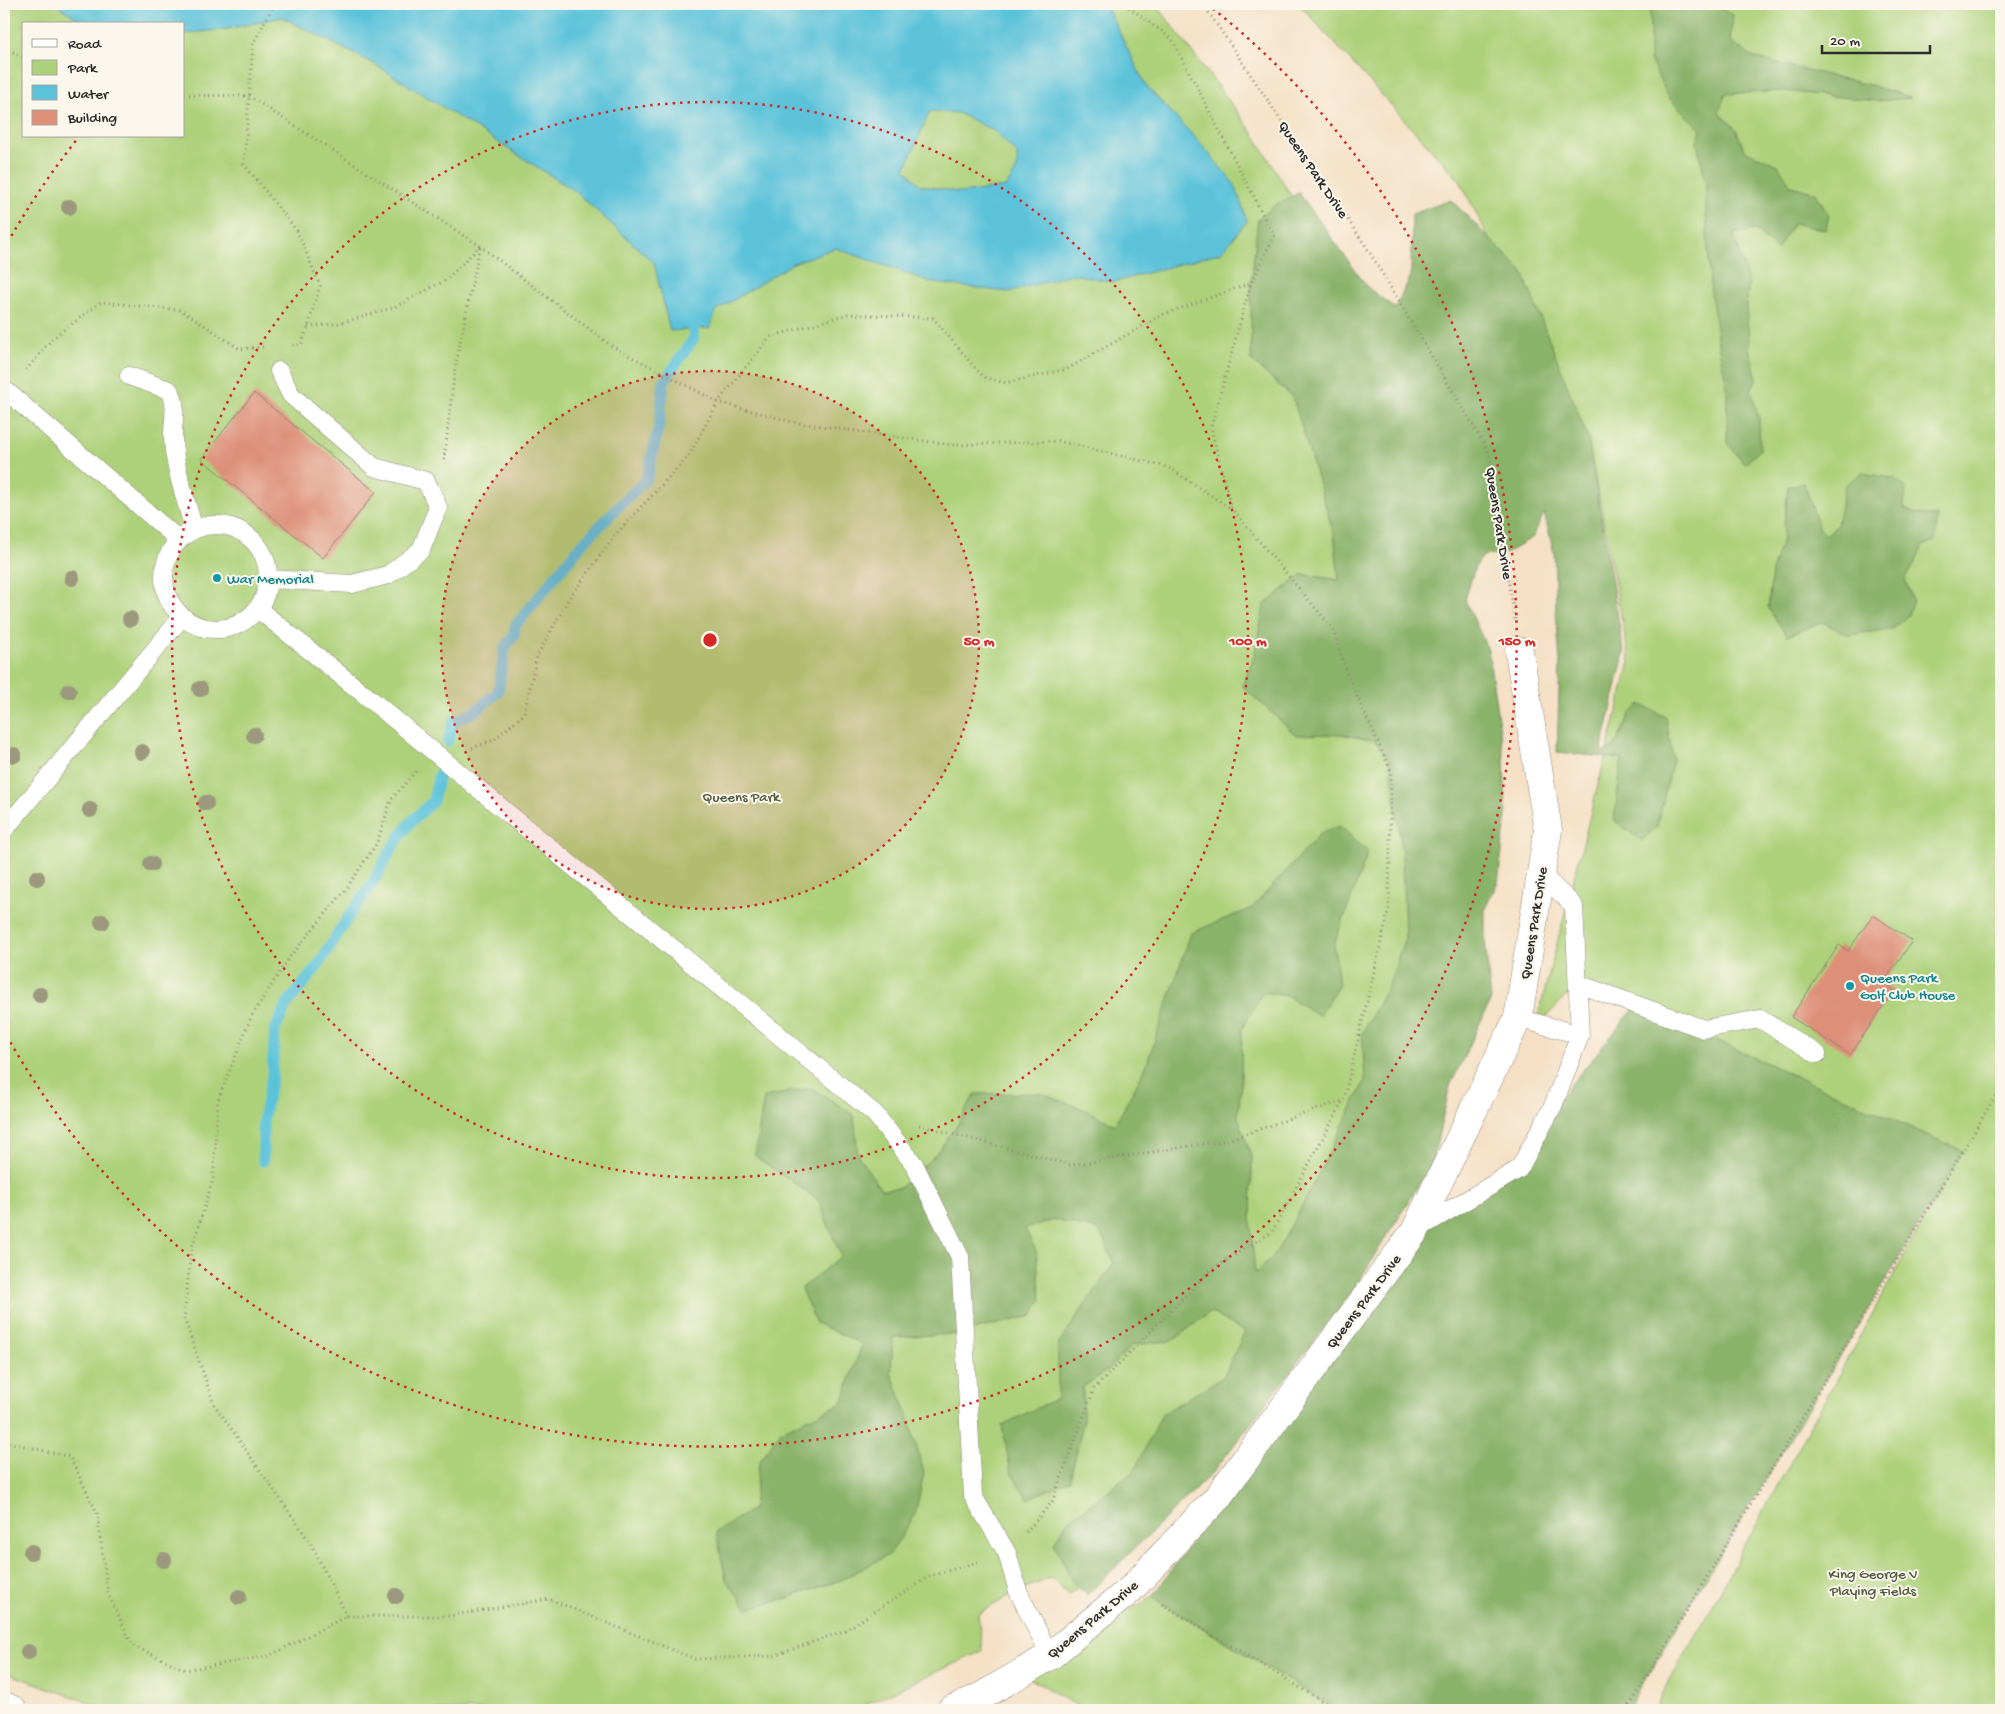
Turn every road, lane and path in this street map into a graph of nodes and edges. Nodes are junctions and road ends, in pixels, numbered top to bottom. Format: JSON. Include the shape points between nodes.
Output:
{"nodes":[{"id":1,"x":274,"y":4,"type":"edge"},
{"id":2,"x":1124,"y":4,"type":"edge"},
{"id":3,"x":1203,"y":4,"type":"edge"},
{"id":4,"x":4,"y":47,"type":"edge"},
{"id":5,"x":22,"y":57,"type":"edge"},
{"id":6,"x":185,"y":95,"type":"edge"},
{"id":7,"x":249,"y":96,"type":"junction"},
{"id":8,"x":480,"y":246,"type":"junction"},
{"id":9,"x":1251,"y":283,"type":"junction"},
{"id":10,"x":308,"y":327,"type":"junction"},
{"id":11,"x":284,"y":346,"type":"dead end"},
{"id":12,"x":266,"y":347,"type":"dead end"},
{"id":13,"x":279,"y":371,"type":"dead end"},
{"id":14,"x":129,"y":376,"type":"dead end"},
{"id":15,"x":6,"y":390,"type":"edge"},
{"id":16,"x":718,"y":402,"type":"junction"},
{"id":17,"x":438,"y":507,"type":"junction"},
{"id":18,"x":1231,"y":508,"type":"junction"},
{"id":19,"x":194,"y":530,"type":"junction"},
{"id":20,"x":179,"y":540,"type":"junction"},
{"id":21,"x":269,"y":579,"type":"junction"},
{"id":22,"x":258,"y":609,"type":"junction"},
{"id":23,"x":182,"y":617,"type":"junction"},
{"id":24,"x":1519,"y":651,"type":"joint"},
{"id":25,"x":466,"y":750,"type":"dead end"},
{"id":26,"x":419,"y":766,"type":"dead end"},
{"id":27,"x":4,"y":830,"type":"edge"},
{"id":28,"x":1541,"y":874,"type":"junction"},
{"id":29,"x":1578,"y":984,"type":"junction"},
{"id":30,"x":1518,"y":1018,"type":"junction"},
{"id":31,"x":1580,"y":1035,"type":"junction"},
{"id":32,"x":1817,"y":1054,"type":"dead end"},
{"id":33,"x":2001,"y":1087,"type":"edge"},
{"id":34,"x":1344,"y":1099,"type":"junction"},
{"id":35,"x":875,"y":1114,"type":"junction"},
{"id":36,"x":1415,"y":1231,"type":"junction"},
{"id":37,"x":4,"y":1441,"type":"edge"},
{"id":38,"x":1008,"y":1553,"type":"junction"},
{"id":39,"x":1161,"y":1603,"type":"dead end"},
{"id":40,"x":347,"y":1616,"type":"junction"},
{"id":41,"x":1050,"y":1656,"type":"junction"},
{"id":42,"x":4,"y":1706,"type":"edge"},
{"id":43,"x":13,"y":1710,"type":"edge"},
{"id":44,"x":951,"y":1710,"type":"edge"},
{"id":45,"x":1337,"y":1710,"type":"edge"},
{"id":46,"x":1627,"y":1710,"type":"edge"}],
"edges":[{"from":1,"to":7,"type":"path","via":[[253,44]]},
{"from":2,"to":9,"type":"path","via":[[1172,39],[1274,236]]},
{"from":3,"to":24,"type":"path","name":"Queens Park Drive","via":[[1367,248],[1489,452]]},
{"from":4,"to":5,"type":"path"},
{"from":6,"to":7,"type":"path"},
{"from":7,"to":8,"type":"path"},
{"from":7,"to":10,"type":"path","via":[[244,164],[296,231],[320,286]]},
{"from":8,"to":10,"type":"path","via":[[446,280],[395,307],[341,323]]},
{"from":8,"to":16,"type":"path","via":[[613,347]]},
{"from":8,"to":17,"type":"path","via":[[456,368]]},
{"from":9,"to":16,"type":"path","via":[[1162,315],[1067,369],[1006,383],[983,377],[933,318],[848,314],[770,338]]},
{"from":9,"to":18,"type":"path","via":[[1211,427]]},
{"from":10,"to":11,"type":"path","via":[[301,344]]},
{"from":12,"to":15,"type":"path","via":[[240,349],[181,310],[101,302],[53,338]]},
{"from":13,"to":17,"type":"lane","via":[[291,395],[374,466],[426,481]]},
{"from":14,"to":19,"type":"lane","via":[[172,393],[175,455]]},
{"from":15,"to":20,"type":"lane"},
{"from":16,"to":18,"type":"path","via":[[793,422],[952,445],[1058,441],[1168,467]]},
{"from":16,"to":25,"type":"path","via":[[688,458],[616,534],[568,600],[537,656],[524,714],[494,740]]},
{"from":17,"to":21,"type":"lane","via":[[421,550],[388,575],[352,584]]},
{"from":18,"to":34,"type":"path","via":[[1332,629],[1347,674],[1391,771],[1389,908]]},
{"from":19,"to":20,"type":"lane"},
{"from":19,"to":21,"type":"lane","via":[[216,525],[233,528],[249,536],[265,559]]},
{"from":20,"to":23,"type":"lane","via":[[165,568],[165,587],[172,605]]},
{"from":21,"to":22,"type":"lane","via":[[266,595]]},
{"from":22,"to":23,"type":"lane","via":[[241,624],[224,629],[194,625]]},
{"from":22,"to":35,"type":"lane","bridge":true},
{"from":23,"to":27,"type":"lane"},
{"from":24,"to":28,"type":"street","name":"Queens Park Drive","via":[[1548,830]]},
{"from":26,"to":40,"type":"path","via":[[391,800],[376,843],[346,889],[290,958],[251,1017],[218,1100],[213,1179],[191,1251],[184,1318],[214,1404],[310,1542]]},
{"from":28,"to":29,"type":"lane","via":[[1574,906]]},
{"from":28,"to":30,"type":"street","name":"Queens Park Drive"},
{"from":29,"to":31,"type":"lane"},
{"from":29,"to":32,"type":"lane","via":[[1704,1029],[1760,1020]]},
{"from":30,"to":31,"type":"lane"},
{"from":30,"to":36,"type":"street","name":"Queens Park Drive"},
{"from":31,"to":36,"type":"lane","via":[[1553,1106],[1519,1169]]},
{"from":33,"to":46,"type":"path"},
{"from":34,"to":35,"type":"path","via":[[1228,1140],[1071,1165]]},
{"from":34,"to":38,"type":"path","via":[[1272,1232],[1212,1269],[1094,1389],[1052,1502]]},
{"from":35,"to":38,"type":"lane","via":[[914,1164],[960,1257],[974,1496]]},
{"from":36,"to":41,"type":"street","name":"Queens Park Drive","via":[[1217,1498],[1109,1610]]},
{"from":37,"to":40,"type":"path","via":[[70,1456],[97,1513],[108,1593],[132,1645],[186,1670],[269,1656]]},
{"from":38,"to":40,"type":"path","via":[[930,1576],[846,1630],[774,1656],[695,1659],[549,1599],[449,1616]]},
{"from":38,"to":41,"type":"lane","via":[[1018,1591]]},
{"from":39,"to":45,"type":"path"},
{"from":41,"to":44,"type":"street","name":"Queens Park Drive","via":[[980,1698]]},
{"from":42,"to":43,"type":"street"}]}
